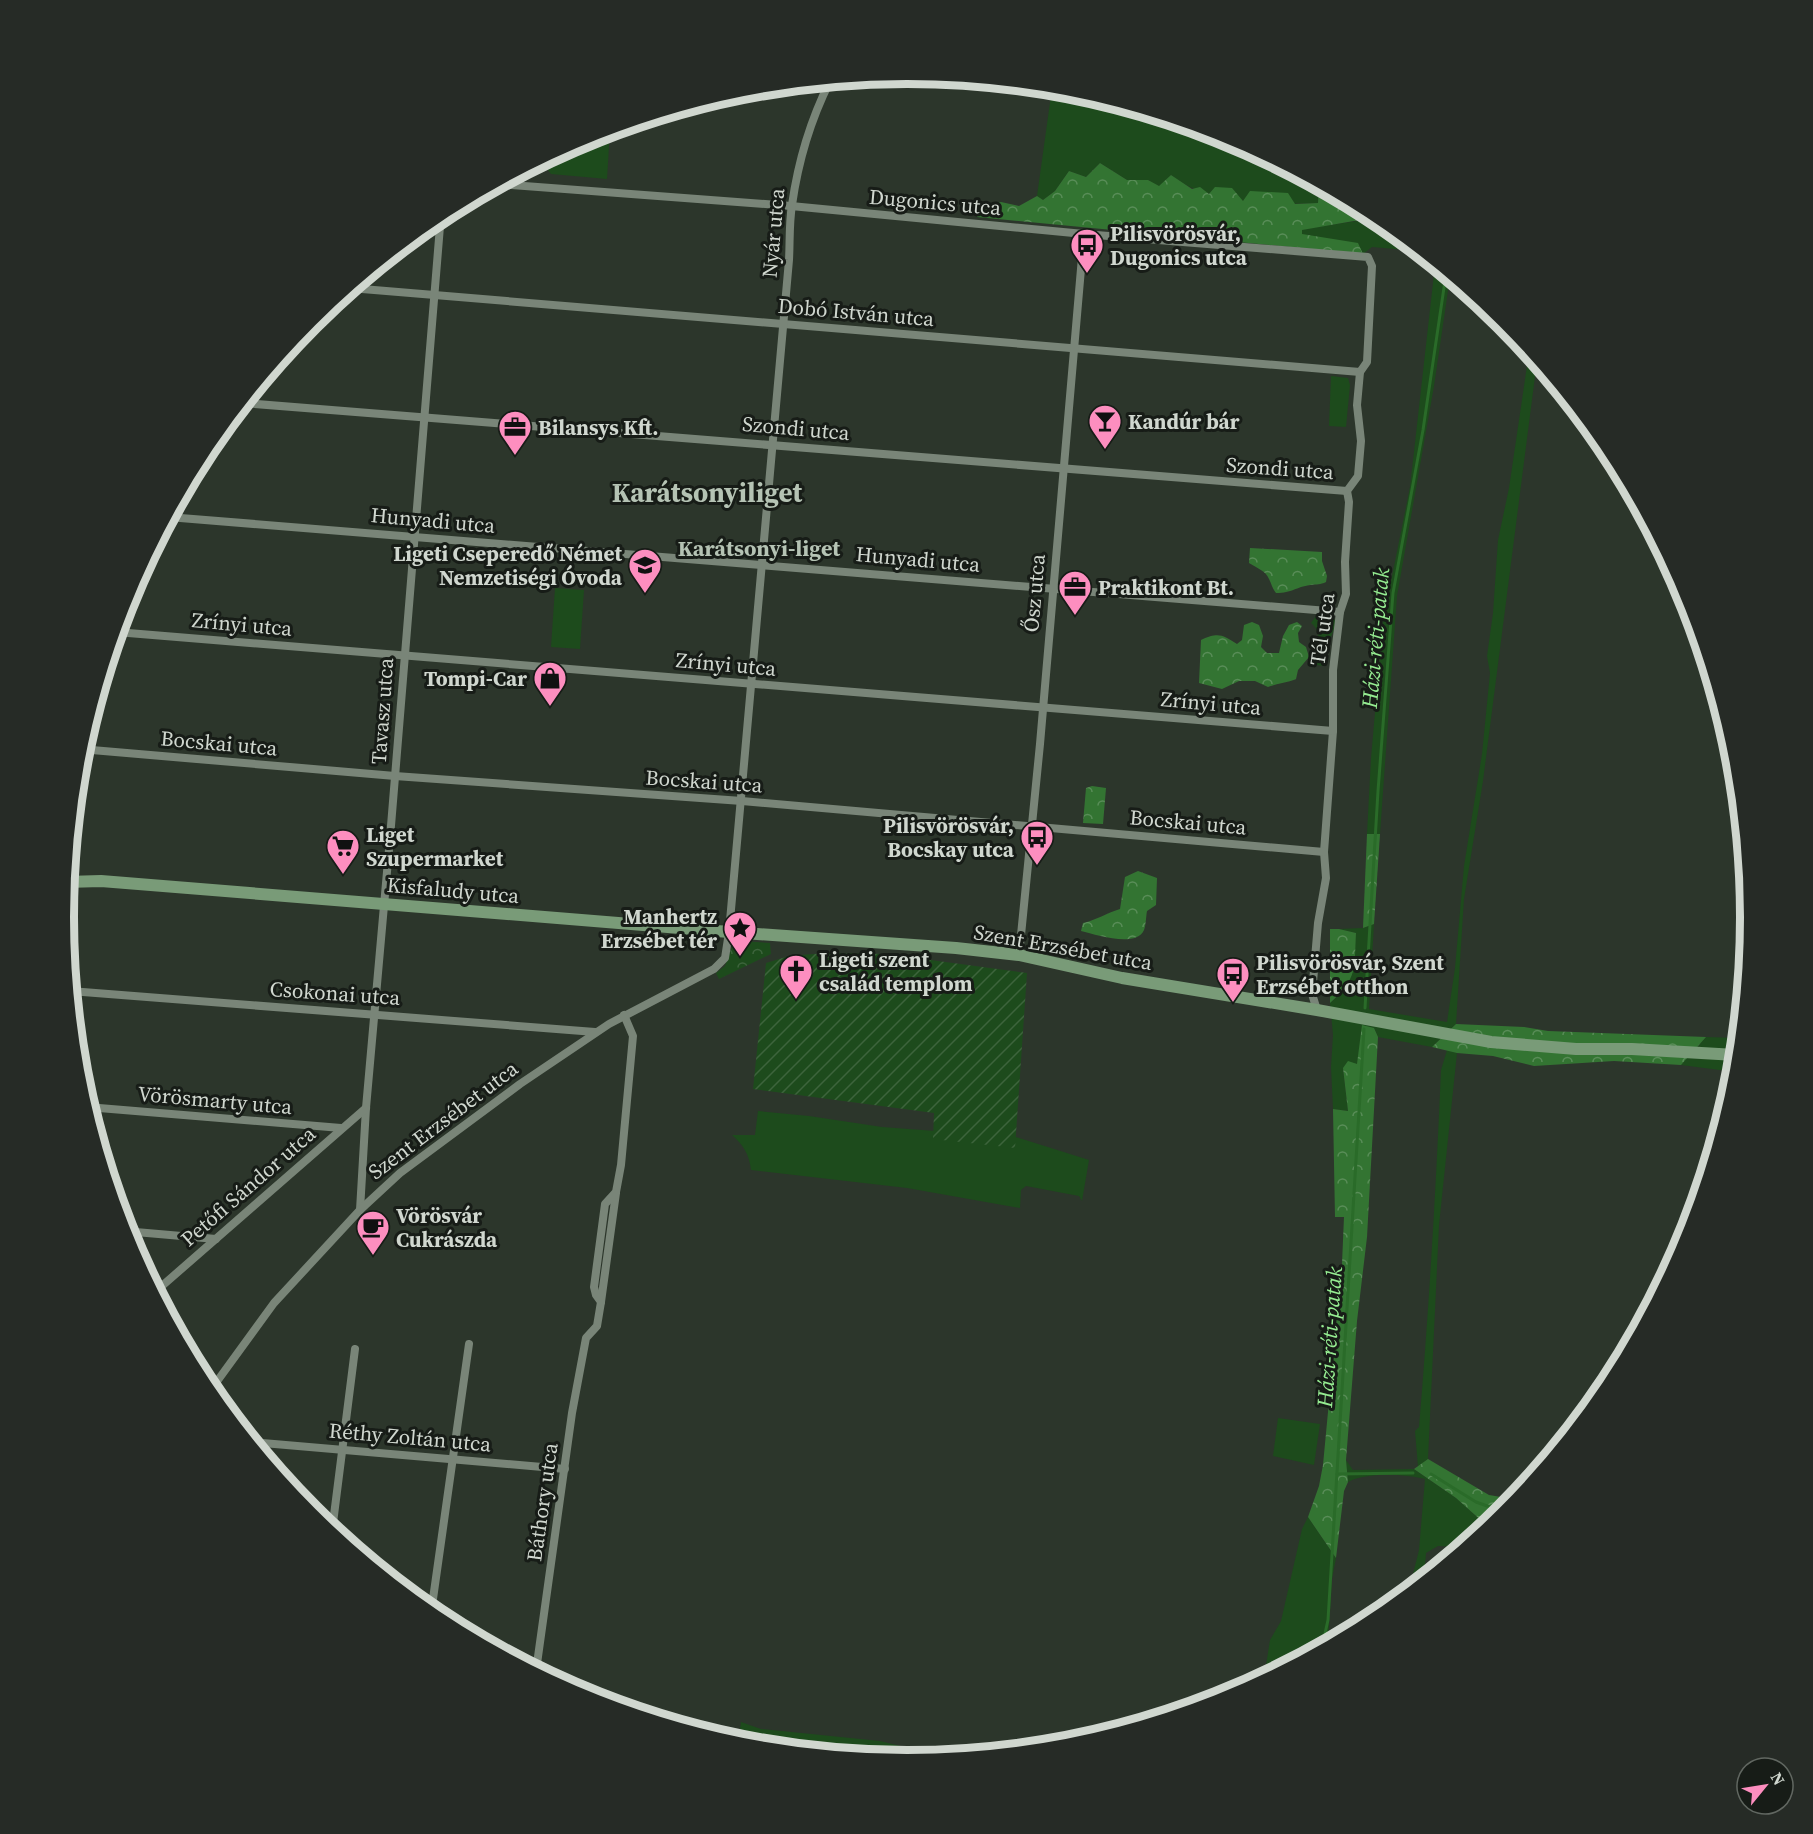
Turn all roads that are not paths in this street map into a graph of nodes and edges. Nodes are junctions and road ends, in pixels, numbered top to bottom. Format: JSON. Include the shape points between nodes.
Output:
{"nodes":[{"id":1,"x":827,"y":88,"type":"edge"},
{"id":2,"x":510,"y":185,"type":"edge"},
{"id":3,"x":791,"y":206,"type":"junction"},
{"id":4,"x":440,"y":227,"type":"edge"},
{"id":5,"x":1084,"y":234,"type":"junction"},
{"id":6,"x":1368,"y":257,"type":"joint"},
{"id":7,"x":360,"y":289,"type":"edge"},
{"id":8,"x":434,"y":294,"type":"junction"},
{"id":9,"x":782,"y":324,"type":"junction"},
{"id":10,"x":1074,"y":348,"type":"junction"},
{"id":11,"x":1360,"y":372,"type":"junction"},
{"id":12,"x":251,"y":404,"type":"edge"},
{"id":13,"x":423,"y":416,"type":"junction"},
{"id":14,"x":772,"y":444,"type":"junction"},
{"id":15,"x":1063,"y":469,"type":"junction"},
{"id":16,"x":1347,"y":491,"type":"junction"},
{"id":17,"x":176,"y":518,"type":"edge"},
{"id":18,"x":413,"y":536,"type":"junction"},
{"id":19,"x":762,"y":564,"type":"junction"},
{"id":20,"x":1052,"y":589,"type":"junction"},
{"id":21,"x":1341,"y":612,"type":"junction"},
{"id":22,"x":124,"y":633,"type":"edge"},
{"id":23,"x":404,"y":656,"type":"junction"},
{"id":24,"x":751,"y":684,"type":"junction"},
{"id":25,"x":1043,"y":707,"type":"junction"},
{"id":26,"x":1334,"y":731,"type":"junction"},
{"id":27,"x":91,"y":750,"type":"edge"},
{"id":28,"x":395,"y":776,"type":"junction"},
{"id":29,"x":742,"y":801,"type":"junction"},
{"id":30,"x":1032,"y":827,"type":"junction"},
{"id":31,"x":1324,"y":852,"type":"junction"},
{"id":32,"x":75,"y":882,"type":"edge"},
{"id":33,"x":384,"y":904,"type":"junction"},
{"id":34,"x":729,"y":932,"type":"junction"},
{"id":35,"x":1019,"y":955,"type":"junction"},
{"id":36,"x":77,"y":992,"type":"edge"},
{"id":37,"x":1317,"y":1010,"type":"junction"},
{"id":38,"x":374,"y":1014,"type":"junction"},
{"id":39,"x":624,"y":1015,"type":"junction"},
{"id":40,"x":596,"y":1032,"type":"junction"},
{"id":41,"x":1727,"y":1054,"type":"edge"},
{"id":42,"x":96,"y":1108,"type":"edge"},
{"id":43,"x":366,"y":1108,"type":"junction"},
{"id":44,"x":341,"y":1128,"type":"junction"},
{"id":45,"x":616,"y":1192,"type":"junction"},
{"id":46,"x":360,"y":1210,"type":"junction"},
{"id":47,"x":136,"y":1232,"type":"edge"},
{"id":48,"x":216,"y":1239,"type":"junction"},
{"id":49,"x":160,"y":1287,"type":"edge"},
{"id":50,"x":601,"y":1302,"type":"junction"},
{"id":51,"x":469,"y":1344,"type":"dead end"},
{"id":52,"x":355,"y":1349,"type":"dead end"},
{"id":53,"x":216,"y":1383,"type":"edge"},
{"id":54,"x":261,"y":1443,"type":"edge"},
{"id":55,"x":343,"y":1449,"type":"junction"},
{"id":56,"x":454,"y":1458,"type":"junction"},
{"id":57,"x":565,"y":1469,"type":"junction"},
{"id":58,"x":333,"y":1521,"type":"edge"},
{"id":59,"x":433,"y":1602,"type":"edge"},
{"id":60,"x":537,"y":1663,"type":"edge"}],
"edges":[{"from":1,"to":3,"type":"street","name":"Nyár utca","via":[[813,120]]},
{"from":2,"to":3,"type":"street","name":"Dugonics utca"},
{"from":3,"to":5,"type":"street","name":"Dugonics utca"},
{"from":3,"to":9,"type":"street","name":"Nyár utca"},
{"from":4,"to":8,"type":"street","name":"Tavasz utca"},
{"from":5,"to":6,"type":"street","name":"Dugonics utca"},
{"from":5,"to":10,"type":"street","name":"Ősz utca"},
{"from":6,"to":11,"type":"street","name":"Tél utca","via":[[1372,266],[1367,362]]},
{"from":7,"to":8,"type":"street","name":"Dobó István utca"},
{"from":8,"to":9,"type":"street","name":"Dobó István utca"},
{"from":8,"to":13,"type":"street","name":"Tavasz utca"},
{"from":9,"to":10,"type":"street","name":"Dobó István utca"},
{"from":9,"to":14,"type":"street","name":"Nyár utca"},
{"from":10,"to":11,"type":"street","name":"Dobó István utca"},
{"from":10,"to":15,"type":"street","name":"Ősz utca"},
{"from":11,"to":16,"type":"street","name":"Tél utca","via":[[1358,476]]},
{"from":12,"to":13,"type":"street","name":"Szondi utca"},
{"from":13,"to":14,"type":"street","name":"Szondi utca"},
{"from":13,"to":18,"type":"street","name":"Tavasz utca"},
{"from":14,"to":15,"type":"street","name":"Szondi utca"},
{"from":14,"to":19,"type":"street","name":"Nyár utca"},
{"from":15,"to":16,"type":"street","name":"Szondi utca"},
{"from":15,"to":20,"type":"street","name":"Ősz utca"},
{"from":16,"to":21,"type":"street","name":"Tél utca","via":[[1346,594]]},
{"from":17,"to":18,"type":"street","name":"Hunyadi utca"},
{"from":18,"to":19,"type":"street","name":"Hunyadi utca"},
{"from":18,"to":23,"type":"street","name":"Tavasz utca"},
{"from":19,"to":20,"type":"street","name":"Hunyadi utca"},
{"from":19,"to":24,"type":"street","name":"Nyár utca"},
{"from":20,"to":21,"type":"street","name":"Hunyadi utca"},
{"from":20,"to":25,"type":"street","name":"Ősz utca"},
{"from":21,"to":26,"type":"street","name":"Tél utca","via":[[1333,670]]},
{"from":22,"to":23,"type":"street","name":"Zrínyi utca"},
{"from":23,"to":24,"type":"street","name":"Zrínyi utca"},
{"from":23,"to":28,"type":"street","name":"Tavasz utca"},
{"from":24,"to":25,"type":"street","name":"Zrínyi utca"},
{"from":24,"to":29,"type":"street","name":"Nyár utca"},
{"from":25,"to":26,"type":"street","name":"Zrínyi utca"},
{"from":25,"to":30,"type":"street","name":"Ősz utca"},
{"from":26,"to":31,"type":"street","name":"Tél utca"},
{"from":27,"to":28,"type":"street","name":"Bocskai utca"},
{"from":28,"to":29,"type":"street","name":"Bocskai utca"},
{"from":28,"to":33,"type":"street","name":"Tavasz utca"},
{"from":29,"to":30,"type":"street","name":"Bocskai utca"},
{"from":29,"to":34,"type":"street","name":"Nyár utca"},
{"from":30,"to":31,"type":"street","name":"Bocskai utca"},
{"from":30,"to":35,"type":"street","name":"Ősz utca"},
{"from":31,"to":37,"type":"street","name":"Tél utca","via":[[1326,878],[1312,994]]},
{"from":32,"to":33,"type":"street","name":"Kisfaludy utca"},
{"from":33,"to":34,"type":"street","name":"Kisfaludy utca"},
{"from":33,"to":38,"type":"street","name":"Tavasz utca"},
{"from":34,"to":35,"type":"street","name":"Szent Erzsébet utca"},
{"from":34,"to":39,"type":"street","name":"Szent Erzsébet utca","via":[[727,953],[714,969]]},
{"from":35,"to":37,"type":"street","name":"Szent Erzsébet utca","via":[[1122,978]]},
{"from":36,"to":38,"type":"street","name":"Csokonai utca"},
{"from":37,"to":41,"type":"street","name":"Szent Erzsébet utca","via":[[1519,1046]]},
{"from":38,"to":40,"type":"street","name":"Csokonai utca"},
{"from":38,"to":43,"type":"street","name":"Tavasz utca"},
{"from":39,"to":40,"type":"street","name":"Szent Erzsébet utca"},
{"from":39,"to":45,"type":"street","via":[[633,1036]]},
{"from":40,"to":46,"type":"street","name":"Szent Erzsébet utca","via":[[423,1154]]},
{"from":42,"to":44,"type":"street","name":"Vörösmarty utca"},
{"from":43,"to":44,"type":"street","name":"Petőfi Sándor utca"},
{"from":43,"to":46,"type":"street","name":"Tavasz utca"},
{"from":44,"to":48,"type":"street","name":"Petőfi Sándor utca"},
{"from":45,"to":50,"type":"street"},
{"from":45,"to":50,"type":"street","via":[[605,1204],[594,1287]]},
{"from":46,"to":53,"type":"street","name":"Szent Erzsébet utca","via":[[274,1303]]},
{"from":47,"to":48,"type":"street"},
{"from":48,"to":49,"type":"street","name":"Petőfi Sándor utca"},
{"from":50,"to":57,"type":"street","name":"Báthory utca","via":[[597,1326],[586,1338]]},
{"from":51,"to":56,"type":"street"},
{"from":52,"to":55,"type":"street"},
{"from":54,"to":55,"type":"street","name":"Réthy Zoltán utca"},
{"from":55,"to":56,"type":"street","name":"Réthy Zoltán utca"},
{"from":55,"to":58,"type":"street"},
{"from":56,"to":57,"type":"street","name":"Réthy Zoltán utca"},
{"from":56,"to":59,"type":"street"},
{"from":57,"to":60,"type":"street","name":"Báthory utca"}]}
